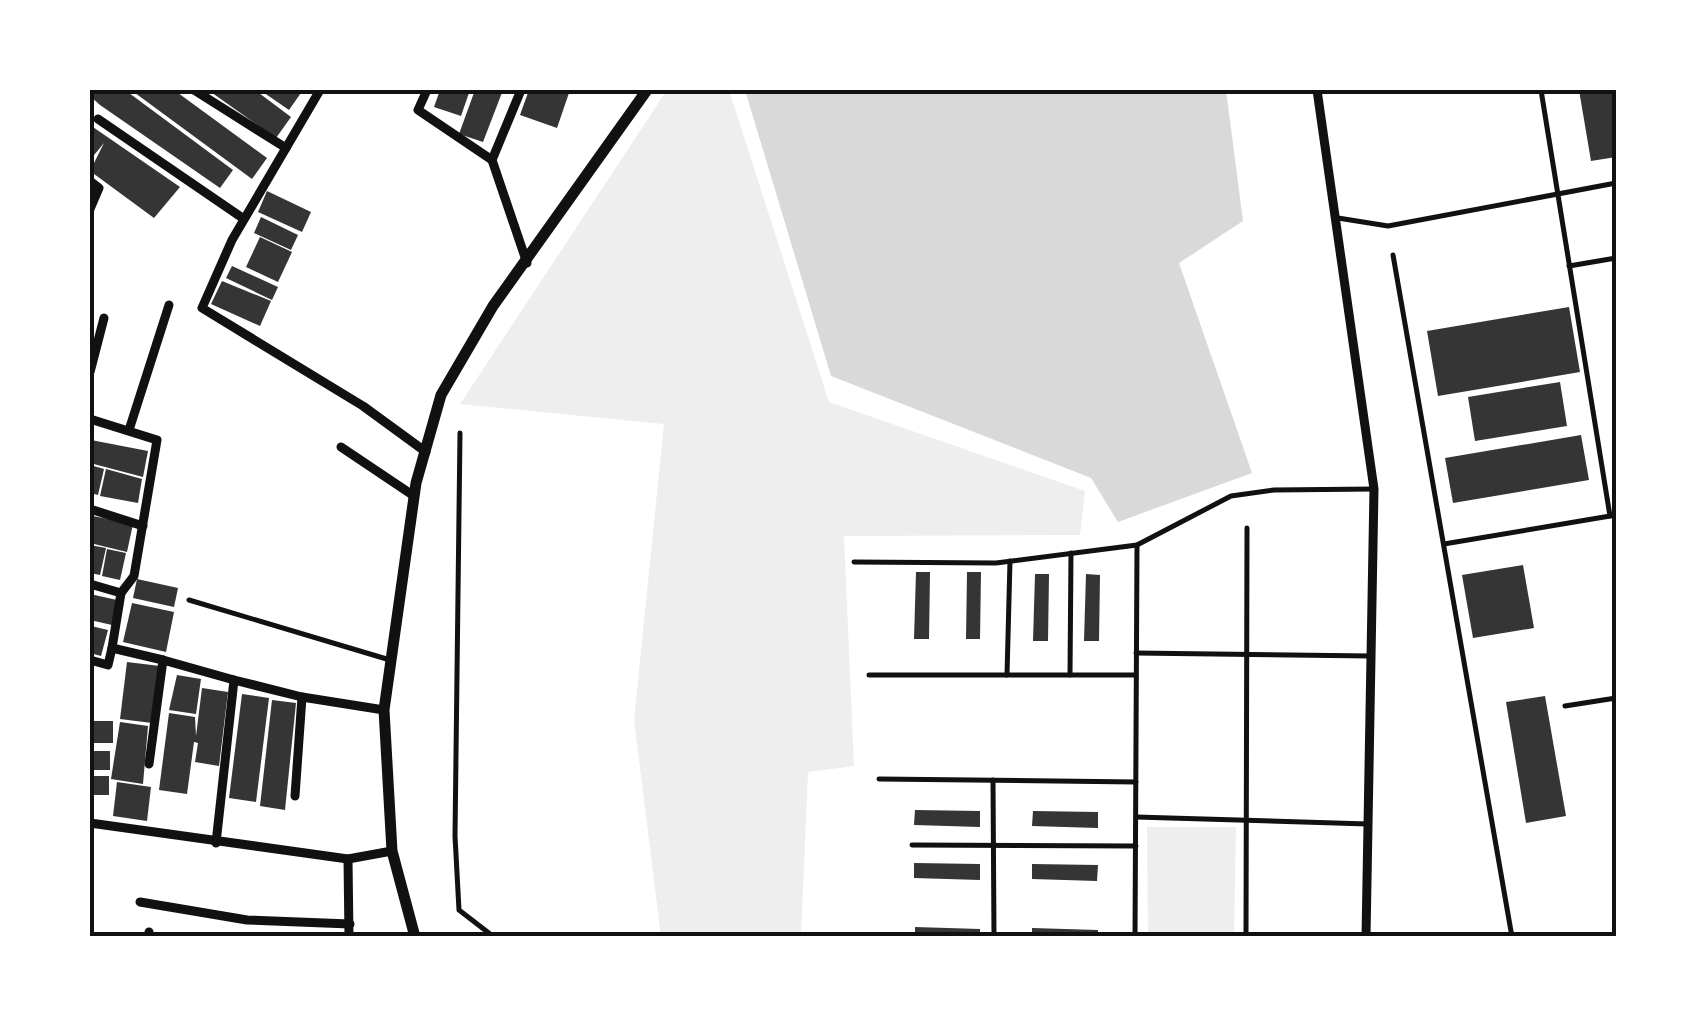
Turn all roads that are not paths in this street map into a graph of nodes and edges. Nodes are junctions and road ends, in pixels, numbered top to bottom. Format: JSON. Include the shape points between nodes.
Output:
{"nodes":[{"id":1,"x":194,"y":90,"type":"edge"},
{"id":2,"x":427,"y":90,"type":"edge"},
{"id":3,"x":520,"y":90,"type":"edge"},
{"id":4,"x":646,"y":90,"type":"edge"},
{"id":5,"x":1317,"y":90,"type":"edge"},
{"id":6,"x":1541,"y":90,"type":"edge"},
{"id":7,"x":314,"y":92,"type":"edge"},
{"id":8,"x":98,"y":119,"type":"dead end"},
{"id":9,"x":286,"y":148,"type":"junction"},
{"id":10,"x":492,"y":160,"type":"junction"},
{"id":11,"x":90,"y":180,"type":"edge"},
{"id":12,"x":1616,"y":184,"type":"edge"},
{"id":13,"x":1558,"y":194,"type":"junction"},
{"id":14,"x":90,"y":210,"type":"edge"},
{"id":15,"x":1338,"y":218,"type":"junction"},
{"id":16,"x":244,"y":220,"type":"junction"},
{"id":17,"x":1394,"y":255,"type":"dead end"},
{"id":18,"x":1616,"y":258,"type":"edge"},
{"id":19,"x":527,"y":263,"type":"junction"},
{"id":20,"x":1570,"y":266,"type":"junction"},
{"id":21,"x":169,"y":305,"type":"dead end"},
{"id":22,"x":104,"y":318,"type":"dead end"},
{"id":23,"x":90,"y":372,"type":"edge"},
{"id":24,"x":90,"y":419,"type":"edge"},
{"id":25,"x":129,"y":430,"type":"junction"},
{"id":26,"x":460,"y":434,"type":"dead end"},
{"id":27,"x":341,"y":447,"type":"dead end"},
{"id":28,"x":426,"y":452,"type":"junction"},
{"id":29,"x":1374,"y":489,"type":"junction"},
{"id":30,"x":414,"y":496,"type":"junction"},
{"id":31,"x":90,"y":509,"type":"edge"},
{"id":32,"x":1613,"y":515,"type":"edge"},
{"id":33,"x":143,"y":526,"type":"junction"},
{"id":34,"x":1247,"y":528,"type":"dead end"},
{"id":35,"x":1444,"y":544,"type":"junction"},
{"id":36,"x":1137,"y":545,"type":"junction"},
{"id":37,"x":1072,"y":553,"type":"junction"},
{"id":38,"x":1010,"y":561,"type":"junction"},
{"id":39,"x":854,"y":562,"type":"dead end"},
{"id":40,"x":90,"y":584,"type":"edge"},
{"id":41,"x":121,"y":592,"type":"junction"},
{"id":42,"x":190,"y":600,"type":"dead end"},
{"id":43,"x":112,"y":648,"type":"junction"},
{"id":44,"x":1136,"y":653,"type":"junction"},
{"id":45,"x":1247,"y":654,"type":"junction"},
{"id":46,"x":1371,"y":656,"type":"junction"},
{"id":47,"x":90,"y":660,"type":"edge"},
{"id":48,"x":163,"y":660,"type":"junction"},
{"id":49,"x":390,"y":660,"type":"junction"},
{"id":50,"x":868,"y":674,"type":"dead end"},
{"id":51,"x":1007,"y":675,"type":"junction"},
{"id":52,"x":1070,"y":675,"type":"junction"},
{"id":53,"x":1136,"y":675,"type":"junction"},
{"id":54,"x":234,"y":680,"type":"junction"},
{"id":55,"x":302,"y":697,"type":"junction"},
{"id":56,"x":1616,"y":698,"type":"edge"},
{"id":57,"x":1564,"y":706,"type":"dead end"},
{"id":58,"x":384,"y":710,"type":"junction"},
{"id":59,"x":149,"y":764,"type":"dead end"},
{"id":60,"x":878,"y":779,"type":"dead end"},
{"id":61,"x":993,"y":780,"type":"junction"},
{"id":62,"x":1136,"y":782,"type":"junction"},
{"id":63,"x":294,"y":796,"type":"dead end"},
{"id":64,"x":1136,"y":817,"type":"junction"},
{"id":65,"x":1246,"y":818,"type":"junction"},
{"id":66,"x":90,"y":822,"type":"edge"},
{"id":67,"x":1368,"y":824,"type":"junction"},
{"id":68,"x":216,"y":843,"type":"junction"},
{"id":69,"x":993,"y":844,"type":"junction"},
{"id":70,"x":912,"y":845,"type":"dead end"},
{"id":71,"x":1136,"y":846,"type":"junction"},
{"id":72,"x":392,"y":851,"type":"junction"},
{"id":73,"x":348,"y":859,"type":"junction"},
{"id":74,"x":140,"y":902,"type":"dead end"},
{"id":75,"x":296,"y":924,"type":"junction"},
{"id":76,"x":350,"y":924,"type":"junction"},
{"id":77,"x":295,"y":937,"type":"edge"},
{"id":78,"x":349,"y":937,"type":"edge"},
{"id":79,"x":416,"y":937,"type":"edge"},
{"id":80,"x":494,"y":937,"type":"edge"},
{"id":81,"x":994,"y":937,"type":"edge"},
{"id":82,"x":1136,"y":937,"type":"edge"},
{"id":83,"x":1246,"y":937,"type":"edge"},
{"id":84,"x":1366,"y":937,"type":"edge"},
{"id":85,"x":1512,"y":937,"type":"edge"}],
"edges":[{"from":1,"to":9,"type":"street"},
{"from":2,"to":10,"type":"street","via":[[418,110]]},
{"from":3,"to":10,"type":"street"},
{"from":4,"to":19,"type":"street"},
{"from":5,"to":15,"type":"street"},
{"from":6,"to":13,"type":"lane"},
{"from":7,"to":9,"type":"street"},
{"from":8,"to":16,"type":"street"},
{"from":9,"to":16,"type":"street"},
{"from":10,"to":19,"type":"street"},
{"from":11,"to":14,"type":"street","via":[[99,188]]},
{"from":12,"to":13,"type":"lane"},
{"from":13,"to":15,"type":"lane","via":[[1388,226]]},
{"from":13,"to":20,"type":"lane"},
{"from":15,"to":29,"type":"street"},
{"from":16,"to":28,"type":"street","via":[[202,308]]},
{"from":17,"to":35,"type":"lane"},
{"from":18,"to":20,"type":"lane"},
{"from":19,"to":28,"type":"street","via":[[493,306],[441,395]]},
{"from":20,"to":32,"type":"lane"},
{"from":21,"to":25,"type":"street"},
{"from":22,"to":23,"type":"street"},
{"from":24,"to":25,"type":"street"},
{"from":25,"to":33,"type":"street","via":[[157,440]]},
{"from":26,"to":80,"type":"lane","via":[[459,910]]},
{"from":27,"to":30,"type":"street"},
{"from":28,"to":30,"type":"street"},
{"from":29,"to":36,"type":"lane","via":[[1230,496]]},
{"from":29,"to":46,"type":"street"},
{"from":30,"to":49,"type":"street"},
{"from":31,"to":33,"type":"street"},
{"from":32,"to":35,"type":"lane"},
{"from":33,"to":41,"type":"street","via":[[134,576]]},
{"from":34,"to":45,"type":"lane"},
{"from":35,"to":85,"type":"lane"},
{"from":36,"to":37,"type":"lane"},
{"from":36,"to":44,"type":"lane"},
{"from":37,"to":38,"type":"lane"},
{"from":37,"to":52,"type":"lane"},
{"from":38,"to":39,"type":"lane"},
{"from":38,"to":51,"type":"lane"},
{"from":40,"to":41,"type":"street"},
{"from":41,"to":43,"type":"street"},
{"from":42,"to":49,"type":"lane"},
{"from":43,"to":47,"type":"street","via":[[108,666]]},
{"from":43,"to":48,"type":"street"},
{"from":44,"to":45,"type":"lane"},
{"from":44,"to":53,"type":"lane"},
{"from":45,"to":46,"type":"lane"},
{"from":45,"to":65,"type":"lane"},
{"from":46,"to":67,"type":"street"},
{"from":48,"to":54,"type":"street"},
{"from":48,"to":59,"type":"street"},
{"from":49,"to":58,"type":"street"},
{"from":50,"to":51,"type":"lane"},
{"from":51,"to":52,"type":"lane"},
{"from":52,"to":53,"type":"lane"},
{"from":53,"to":62,"type":"lane"},
{"from":54,"to":55,"type":"street"},
{"from":54,"to":68,"type":"street"},
{"from":55,"to":58,"type":"street"},
{"from":55,"to":63,"type":"street"},
{"from":56,"to":57,"type":"lane"},
{"from":58,"to":72,"type":"street"},
{"from":60,"to":61,"type":"lane"},
{"from":61,"to":62,"type":"lane"},
{"from":61,"to":69,"type":"lane"},
{"from":62,"to":64,"type":"lane"},
{"from":64,"to":65,"type":"lane"},
{"from":64,"to":71,"type":"lane"},
{"from":65,"to":67,"type":"lane"},
{"from":65,"to":83,"type":"lane"},
{"from":66,"to":68,"type":"street"},
{"from":67,"to":84,"type":"street"},
{"from":68,"to":73,"type":"street"},
{"from":69,"to":70,"type":"lane"},
{"from":69,"to":71,"type":"lane"},
{"from":69,"to":81,"type":"lane"},
{"from":71,"to":82,"type":"lane"},
{"from":72,"to":73,"type":"street"},
{"from":72,"to":79,"type":"street"},
{"from":73,"to":76,"type":"street"},
{"from":74,"to":75,"type":"street"},
{"from":75,"to":76,"type":"street"},
{"from":75,"to":77,"type":"street"},
{"from":76,"to":78,"type":"street"}]}
